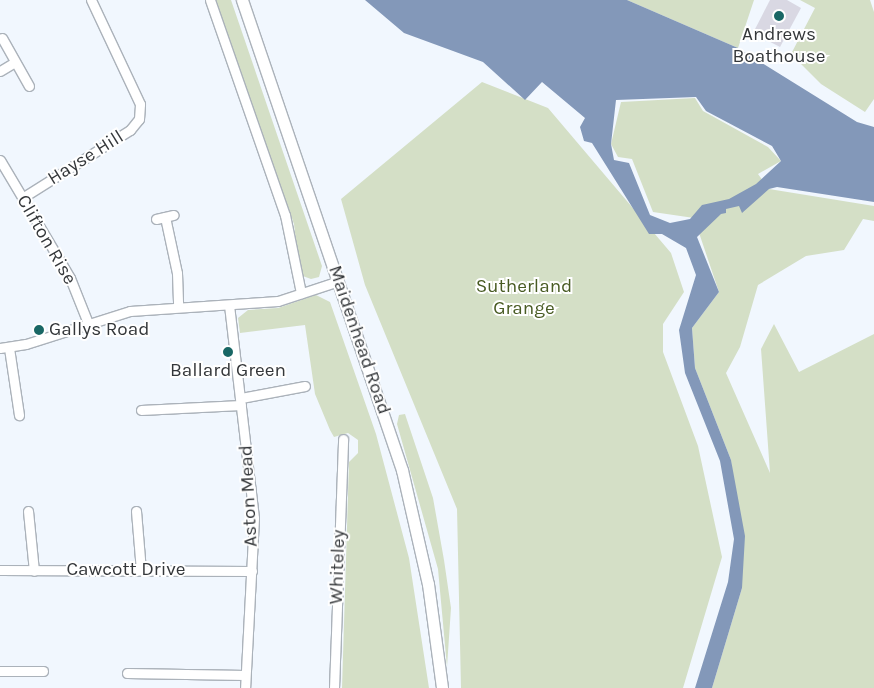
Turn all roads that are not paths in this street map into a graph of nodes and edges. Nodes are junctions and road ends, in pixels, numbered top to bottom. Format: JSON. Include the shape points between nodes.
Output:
{"nodes":[{"id":1,"x":92,"y":0,"type":"edge"},
{"id":2,"x":210,"y":0,"type":"edge"},
{"id":3,"x":242,"y":0,"type":"edge"},
{"id":4,"x":2,"y":38,"type":"dead end"},
{"id":5,"x":14,"y":62,"type":"junction"},
{"id":6,"x":0,"y":71,"type":"edge"},
{"id":7,"x":29,"y":86,"type":"dead end"},
{"id":8,"x":0,"y":160,"type":"edge"},
{"id":9,"x":22,"y":198,"type":"junction"},
{"id":10,"x":156,"y":219,"type":"dead end"},
{"id":11,"x":339,"y":281,"type":"junction"},
{"id":12,"x":301,"y":293,"type":"junction"},
{"id":13,"x":229,"y":305,"type":"junction"},
{"id":14,"x":178,"y":307,"type":"junction"},
{"id":15,"x":88,"y":323,"type":"junction"},
{"id":16,"x":4,"y":348,"type":"edge"},
{"id":17,"x":305,"y":386,"type":"dead end"},
{"id":18,"x":241,"y":402,"type":"junction"},
{"id":19,"x":141,"y":410,"type":"dead end"},
{"id":20,"x":19,"y":415,"type":"dead end"},
{"id":21,"x":345,"y":444,"type":"dead end"},
{"id":22,"x":28,"y":510,"type":"dead end"},
{"id":23,"x":136,"y":511,"type":"dead end"},
{"id":24,"x":0,"y":570,"type":"edge"},
{"id":25,"x":141,"y":570,"type":"junction"},
{"id":26,"x":34,"y":571,"type":"junction"},
{"id":27,"x":252,"y":571,"type":"junction"},
{"id":28,"x":0,"y":671,"type":"edge"},
{"id":29,"x":44,"y":671,"type":"dead end"},
{"id":30,"x":127,"y":673,"type":"dead end"},
{"id":31,"x":245,"y":675,"type":"junction"},
{"id":32,"x":245,"y":688,"type":"edge"},
{"id":33,"x":334,"y":688,"type":"edge"},
{"id":34,"x":442,"y":688,"type":"edge"}],
"edges":[{"from":1,"to":9,"type":"street","name":"Hayse Hill","via":[[140,104],[139,119],[130,130]]},
{"from":2,"to":12,"type":"street","name":"Maidenhead Road","via":[[285,215]]},
{"from":3,"to":11,"type":"main road","name":"Maidenhead Road"},
{"from":4,"to":5,"type":"street"},
{"from":5,"to":6,"type":"street"},
{"from":5,"to":7,"type":"street"},
{"from":8,"to":9,"type":"street","name":"Clifton Rise"},
{"from":9,"to":15,"type":"street","name":"Clifton Rise","via":[[70,278]]},
{"from":10,"to":14,"type":"street","via":[[170,216]]},
{"from":11,"to":12,"type":"street"},
{"from":11,"to":34,"type":"main road","name":"Maidenhead Road","via":[[418,527]]},
{"from":12,"to":13,"type":"street","via":[[278,301]]},
{"from":13,"to":14,"type":"street"},
{"from":13,"to":18,"type":"street","name":"Aston Mead"},
{"from":14,"to":15,"type":"street","via":[[130,311]]},
{"from":15,"to":16,"type":"street"},
{"from":16,"to":20,"type":"street"},
{"from":17,"to":18,"type":"street","via":[[291,385]]},
{"from":18,"to":19,"type":"street"},
{"from":18,"to":27,"type":"street","name":"Aston Mead","via":[[251,468]]},
{"from":21,"to":33,"type":"street","name":"Whiteley"},
{"from":22,"to":26,"type":"street"},
{"from":23,"to":25,"type":"street"},
{"from":24,"to":26,"type":"street","name":"Cawcott Drive"},
{"from":25,"to":26,"type":"street","name":"Cawcott Drive"},
{"from":25,"to":27,"type":"street","name":"Cawcott Drive"},
{"from":27,"to":31,"type":"street","name":"Aston Mead"},
{"from":28,"to":29,"type":"street"},
{"from":30,"to":31,"type":"street"},
{"from":31,"to":32,"type":"street","name":"Aston Mead"}]}
